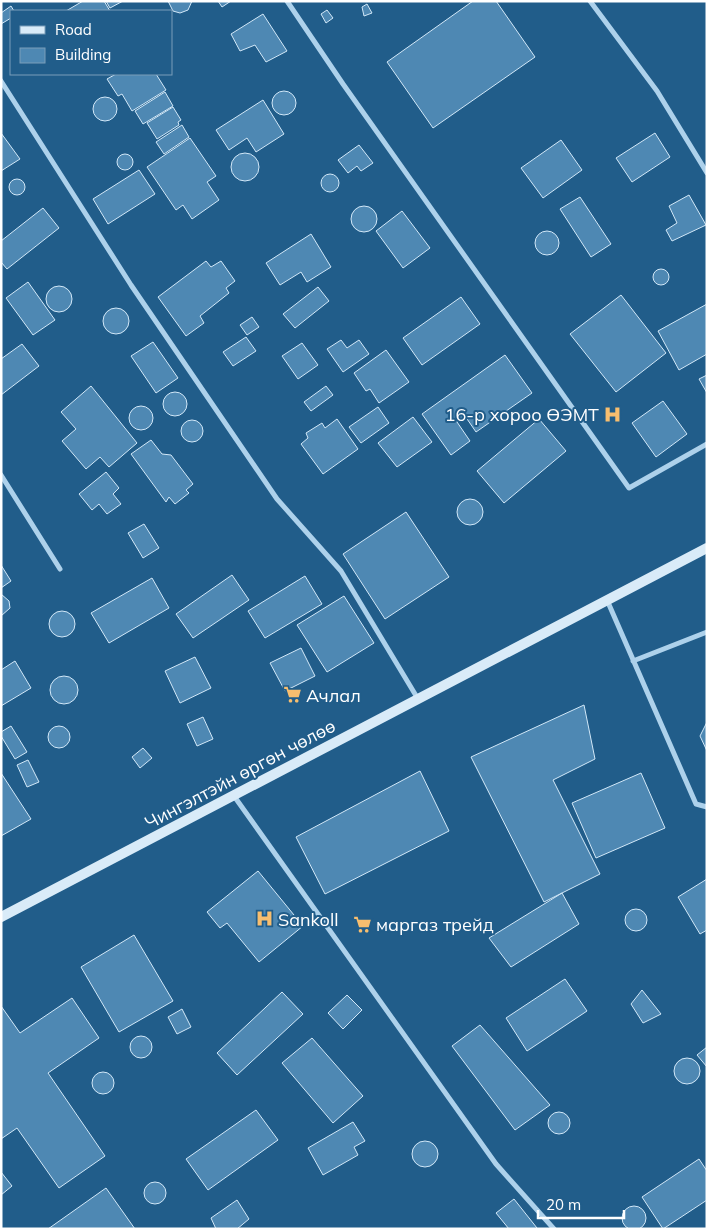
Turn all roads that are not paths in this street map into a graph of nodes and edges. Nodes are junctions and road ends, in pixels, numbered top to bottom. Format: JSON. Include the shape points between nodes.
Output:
{"nodes":[{"id":1,"x":287,"y":1,"type":"edge"},
{"id":2,"x":590,"y":1,"type":"edge"},
{"id":3,"x":1,"y":81,"type":"edge"},
{"id":4,"x":707,"y":173,"type":"edge"},
{"id":5,"x":707,"y":444,"type":"edge"},
{"id":6,"x":1,"y":475,"type":"edge"},
{"id":7,"x":707,"y":548,"type":"edge"},
{"id":8,"x":60,"y":569,"type":"dead end"},
{"id":9,"x":607,"y":600,"type":"junction"},
{"id":10,"x":707,"y":632,"type":"edge"},
{"id":11,"x":634,"y":661,"type":"junction"},
{"id":12,"x":418,"y":699,"type":"junction"},
{"id":13,"x":233,"y":795,"type":"junction"},
{"id":14,"x":707,"y":807,"type":"edge"},
{"id":15,"x":1,"y":917,"type":"edge"},
{"id":16,"x":554,"y":1229,"type":"edge"}],
"edges":[{"from":1,"to":5,"type":"street","via":[[629,488]]},
{"from":2,"to":4,"type":"street","via":[[658,91]]},
{"from":3,"to":12,"type":"street","via":[[131,285],[277,499],[340,571]]},
{"from":6,"to":8,"type":"street"},
{"from":7,"to":9,"type":"main road","name":"Чингэлтэйн өргөн чөлөө"},
{"from":9,"to":11,"type":"street"},
{"from":9,"to":12,"type":"main road","name":"Чингэлтэйн өргөн чөлөө"},
{"from":10,"to":11,"type":"street"},
{"from":11,"to":14,"type":"street","via":[[696,804]]},
{"from":12,"to":13,"type":"main road","name":"Чингэлтэйн өргөн чөлөө"},
{"from":13,"to":15,"type":"main road","name":"Чингэлтэйн өргөн чөлөө"},
{"from":13,"to":16,"type":"street","via":[[496,1164]]}]}
